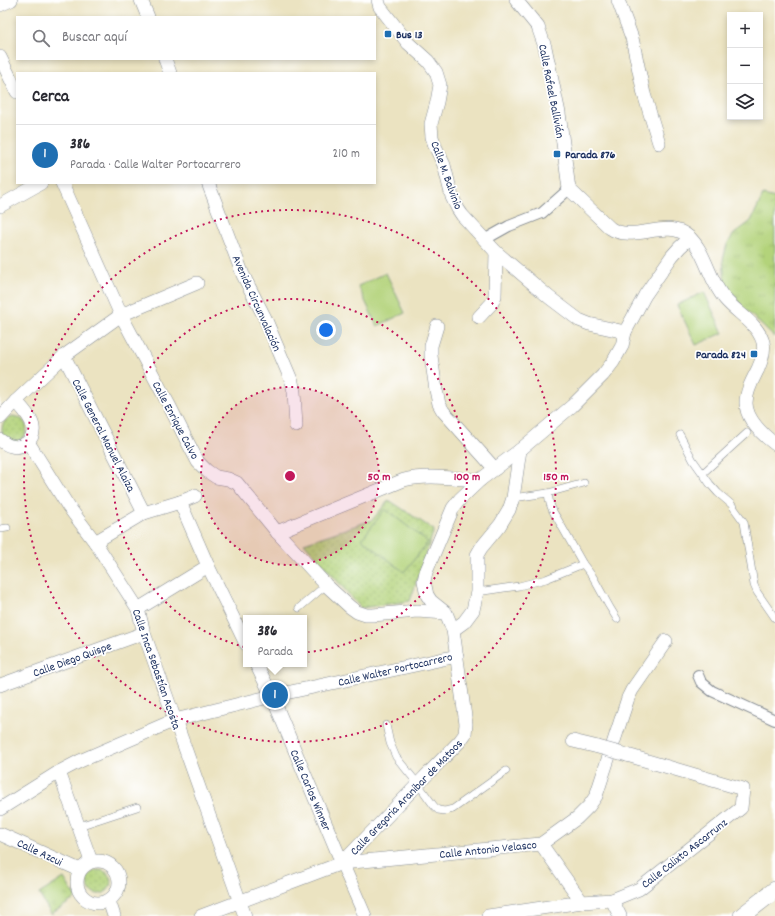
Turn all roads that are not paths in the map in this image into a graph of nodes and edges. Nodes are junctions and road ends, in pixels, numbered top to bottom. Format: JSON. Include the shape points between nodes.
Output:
{"nodes":[{"id":1,"x":141,"y":0,"type":"edge"},
{"id":2,"x":378,"y":0,"type":"edge"},
{"id":3,"x":516,"y":0,"type":"edge"},
{"id":4,"x":618,"y":0,"type":"edge"},
{"id":5,"x":148,"y":16,"type":"edge"},
{"id":6,"x":0,"y":57,"type":"edge"},
{"id":7,"x":164,"y":60,"type":"edge"},
{"id":8,"x":170,"y":72,"type":"edge"},
{"id":9,"x":16,"y":90,"type":"edge"},
{"id":10,"x":658,"y":143,"type":"dead end"},
{"id":11,"x":39,"y":184,"type":"edge"},
{"id":12,"x":62,"y":184,"type":"edge"},
{"id":13,"x":208,"y":184,"type":"edge"},
{"id":14,"x":570,"y":189,"type":"junction"},
{"id":15,"x":0,"y":206,"type":"edge"},
{"id":16,"x":690,"y":238,"type":"junction"},
{"id":17,"x":484,"y":240,"type":"junction"},
{"id":18,"x":496,"y":252,"type":"junction"},
{"id":19,"x":197,"y":283,"type":"dead end"},
{"id":20,"x":121,"y":315,"type":"junction"},
{"id":21,"x":479,"y":317,"type":"dead end"},
{"id":22,"x":437,"y":326,"type":"dead end"},
{"id":23,"x":625,"y":332,"type":"junction"},
{"id":24,"x":64,"y":356,"type":"junction"},
{"id":25,"x":16,"y":401,"type":"junction"},
{"id":26,"x":0,"y":418,"type":"edge"},
{"id":27,"x":296,"y":426,"type":"dead end"},
{"id":28,"x":746,"y":434,"type":"dead end"},
{"id":29,"x":680,"y":435,"type":"dead end"},
{"id":30,"x":0,"y":440,"type":"edge"},
{"id":31,"x":28,"y":442,"type":"junction"},
{"id":32,"x":775,"y":444,"type":"edge"},
{"id":33,"x":520,"y":450,"type":"junction"},
{"id":34,"x":495,"y":469,"type":"junction"},
{"id":35,"x":703,"y":473,"type":"junction"},
{"id":36,"x":480,"y":480,"type":"junction"},
{"id":37,"x":584,"y":483,"type":"dead end"},
{"id":38,"x":548,"y":493,"type":"junction"},
{"id":39,"x":195,"y":496,"type":"dead end"},
{"id":40,"x":513,"y":498,"type":"junction"},
{"id":41,"x":180,"y":502,"type":"junction"},
{"id":42,"x":144,"y":513,"type":"junction"},
{"id":43,"x":277,"y":532,"type":"junction"},
{"id":44,"x":95,"y":542,"type":"junction"},
{"id":45,"x":583,"y":564,"type":"junction"},
{"id":46,"x":208,"y":566,"type":"junction"},
{"id":47,"x":326,"y":585,"type":"junction"},
{"id":48,"x":477,"y":592,"type":"junction"},
{"id":49,"x":299,"y":608,"type":"dead end"},
{"id":50,"x":138,"y":609,"type":"junction"},
{"id":51,"x":446,"y":613,"type":"junction"},
{"id":52,"x":775,"y":618,"type":"edge"},
{"id":53,"x":617,"y":619,"type":"dead end"},
{"id":54,"x":453,"y":630,"type":"junction"},
{"id":55,"x":144,"y":633,"type":"junction"},
{"id":56,"x":243,"y":638,"type":"edge"},
{"id":57,"x":666,"y":642,"type":"dead end"},
{"id":58,"x":457,"y":656,"type":"junction"},
{"id":59,"x":258,"y":667,"type":"edge"},
{"id":60,"x":698,"y":675,"type":"dead end"},
{"id":61,"x":0,"y":685,"type":"edge"},
{"id":62,"x":272,"y":696,"type":"junction"},
{"id":63,"x":175,"y":720,"type":"junction"},
{"id":64,"x":775,"y":720,"type":"edge"},
{"id":65,"x":386,"y":725,"type":"dead end"},
{"id":66,"x":573,"y":741,"type":"dead end"},
{"id":67,"x":506,"y":771,"type":"dead end"},
{"id":68,"x":59,"y":772,"type":"junction"},
{"id":69,"x":418,"y":784,"type":"junction"},
{"id":70,"x":137,"y":808,"type":"dead end"},
{"id":71,"x":0,"y":809,"type":"edge"},
{"id":72,"x":79,"y":826,"type":"junction"},
{"id":73,"x":0,"y":834,"type":"edge"},
{"id":74,"x":541,"y":844,"type":"junction"},
{"id":75,"x":91,"y":862,"type":"junction"},
{"id":76,"x":342,"y":863,"type":"junction"},
{"id":77,"x":80,"y":870,"type":"junction"},
{"id":78,"x":775,"y":890,"type":"edge"},
{"id":79,"x":612,"y":900,"type":"junction"},
{"id":80,"x":109,"y":901,"type":"junction"},
{"id":81,"x":240,"y":902,"type":"junction"},
{"id":82,"x":582,"y":902,"type":"junction"},
{"id":83,"x":537,"y":913,"type":"edge"},
{"id":84,"x":114,"y":916,"type":"edge"},
{"id":85,"x":201,"y":916,"type":"edge"},
{"id":86,"x":244,"y":916,"type":"edge"},
{"id":87,"x":365,"y":916,"type":"edge"},
{"id":88,"x":488,"y":916,"type":"edge"},
{"id":89,"x":620,"y":916,"type":"edge"},
{"id":90,"x":742,"y":916,"type":"edge"}],
"edges":[{"from":1,"to":5,"type":"street"},
{"from":2,"to":17,"type":"street","name":"Calle M. Balvinio","via":[[380,7],[408,43],[436,72],[440,85],[431,124],[432,137],[458,209]]},
{"from":3,"to":14,"type":"street","name":"Calle Rafael Ballivián","via":[[538,27],[545,47],[559,114]]},
{"from":4,"to":10,"type":"street","via":[[632,38]]},
{"from":6,"to":9,"type":"street"},
{"from":7,"to":8,"type":"street"},
{"from":11,"to":15,"type":"street"},
{"from":12,"to":20,"type":"street","name":"Calle Enrique Calvo"},
{"from":13,"to":27,"type":"street","name":"Avenida Circunvalación","via":[[243,275],[265,318],[292,382]]},
{"from":14,"to":16,"type":"street","via":[[614,231],[629,233],[675,230]]},
{"from":14,"to":17,"type":"street","via":[[542,213],[509,226]]},
{"from":16,"to":23,"type":"street","name":"Calle Walter Portocarrero","via":[[672,256]]},
{"from":16,"to":32,"type":"street","via":[[697,246],[725,300],[759,333],[764,350],[746,403],[754,425]]},
{"from":17,"to":18,"type":"street","name":"Calle M. Balvinio"},
{"from":18,"to":21,"type":"street","via":[[495,296]]},
{"from":18,"to":23,"type":"street","name":"Calle M. Balvinio","via":[[579,320]]},
{"from":19,"to":20,"type":"street"},
{"from":20,"to":24,"type":"street"},
{"from":20,"to":43,"type":"street","name":"Calle Enrique Calvo","via":[[198,462],[216,477],[237,483]]},
{"from":22,"to":34,"type":"street","via":[[431,356],[439,404]]},
{"from":23,"to":33,"type":"street","name":"Calle Walter Portocarrero","via":[[622,346],[603,375],[572,406]]},
{"from":24,"to":25,"type":"street"},
{"from":24,"to":42,"type":"street","name":"Calle General Manuel Alaiza"},
{"from":25,"to":26,"type":"street"},
{"from":25,"to":31,"type":"street","via":[[33,426],[32,436]]},
{"from":28,"to":35,"type":"lane"},
{"from":29,"to":35,"type":"lane"},
{"from":30,"to":31,"type":"street","via":[[19,447]]},
{"from":31,"to":44,"type":"street","name":"Calle Inca Sebastían Acosta","via":[[68,506]]},
{"from":33,"to":34,"type":"street","name":"Calle Walter Portocarrero"},
{"from":33,"to":40,"type":"street"},
{"from":34,"to":36,"type":"street","name":"Calle Walter Portocarrero"},
{"from":35,"to":52,"type":"lane","via":[[744,522],[754,585]]},
{"from":36,"to":43,"type":"street","via":[[427,477],[404,480]]},
{"from":36,"to":51,"type":"street","name":"Calle Walter Portocarrero","via":[[453,508],[426,572],[424,581],[427,595]]},
{"from":37,"to":38,"type":"lane"},
{"from":38,"to":40,"type":"lane"},
{"from":38,"to":45,"type":"lane","via":[[553,514]]},
{"from":39,"to":41,"type":"street"},
{"from":40,"to":48,"type":"street","via":[[500,525],[477,555]]},
{"from":41,"to":42,"type":"street"},
{"from":41,"to":46,"type":"street"},
{"from":42,"to":44,"type":"street"},
{"from":43,"to":47,"type":"street","name":"Calle Enrique Calvo"},
{"from":44,"to":50,"type":"street","name":"Calle Inca Sebastían Acosta"},
{"from":45,"to":48,"type":"lane","via":[[546,579]]},
{"from":45,"to":53,"type":"lane"},
{"from":46,"to":50,"type":"street"},
{"from":46,"to":56,"type":"street"},
{"from":47,"to":49,"type":"lane"},
{"from":47,"to":51,"type":"street","name":"Calle Enrique Calvo","via":[[350,607],[366,615],[417,611]]},
{"from":48,"to":54,"type":"street","via":[[473,610],[464,622]]},
{"from":50,"to":55,"type":"street","name":"Calle Inca Sebastían Acosta"},
{"from":51,"to":54,"type":"street","name":"Calle Walter Portocarrero"},
{"from":54,"to":58,"type":"street","name":"Calle Walter Portocarrero"},
{"from":55,"to":61,"type":"street","name":"Calle Diego Quispe"},
{"from":55,"to":63,"type":"street","name":"Calle Inca Sebastían Acosta"},
{"from":57,"to":74,"type":"street","name":"Calle Antonio Velasco","via":[[628,698],[596,796],[577,818]]},
{"from":58,"to":62,"type":"street","name":"Calle Walter Portocarrero"},
{"from":58,"to":69,"type":"street","name":"Calle Gregoria Aranibar de Matoos","via":[[466,724],[465,734]]},
{"from":59,"to":62,"type":"street","name":"Calle Carlos Winner"},
{"from":60,"to":64,"type":"street","via":[[701,682],[712,691]]},
{"from":62,"to":63,"type":"street","name":"Calle Walter Portocarrero"},
{"from":62,"to":76,"type":"street","name":"Calle Carlos Winner"},
{"from":63,"to":68,"type":"street","name":"Calle Walter Portocarrero"},
{"from":63,"to":81,"type":"street","name":"Calle Inca Sebastían Acosta"},
{"from":65,"to":69,"type":"lane","via":[[396,757]]},
{"from":66,"to":79,"type":"street","name":"Calle Calixto Ascarrunz","bridge":true,"via":[[743,789],[741,808],[639,889]]},
{"from":67,"to":69,"type":"lane","via":[[453,809],[445,811],[438,810]]},
{"from":68,"to":71,"type":"street","name":"Calle Walter Portocarrero"},
{"from":68,"to":72,"type":"street"},
{"from":69,"to":76,"type":"street","name":"Calle Gregoria Aranibar de Matoos"},
{"from":70,"to":72,"type":"lane"},
{"from":72,"to":75,"type":"street"},
{"from":73,"to":77,"type":"street","name":"Calle Azcui"},
{"from":74,"to":76,"type":"street","name":"Calle Antonio Velasco"},
{"from":74,"to":82,"type":"street"},
{"from":75,"to":77,"type":"street"},
{"from":75,"to":80,"type":"street","via":[[104,861],[118,873],[120,886]]},
{"from":76,"to":81,"type":"street","name":"Calle Antonio Velasco"},
{"from":76,"to":87,"type":"street","name":"Calle Carlos Winner"},
{"from":77,"to":80,"type":"street","via":[[76,884],[82,897],[95,903]]},
{"from":78,"to":90,"type":"street"},
{"from":79,"to":82,"type":"street","name":"Calle Calixto Ascarrunz"},
{"from":79,"to":89,"type":"street"},
{"from":80,"to":84,"type":"street"},
{"from":81,"to":85,"type":"street","name":"Calle Antonio Velasco"},
{"from":81,"to":86,"type":"street","name":"Calle Inca Sebastían Acosta"},
{"from":82,"to":83,"type":"street","name":"Calle Calixto Ascarrunz"},
{"from":83,"to":88,"type":"street","name":"Calle Calixto Ascarrunz"}]}
